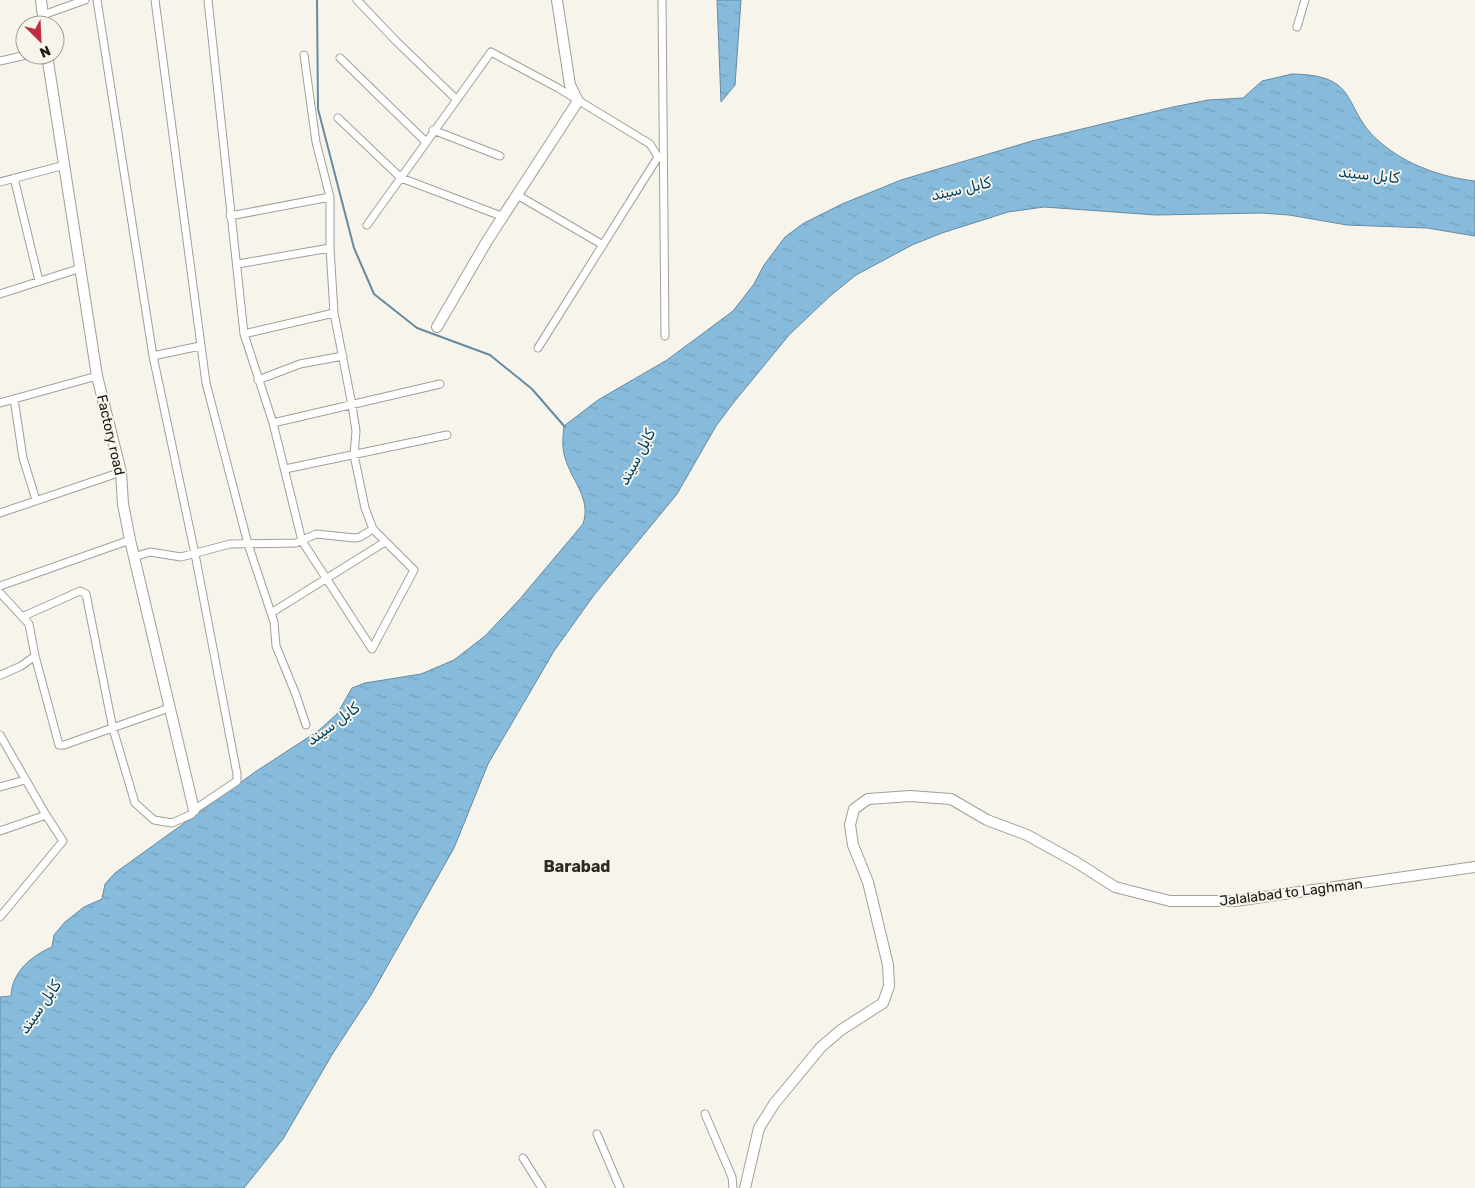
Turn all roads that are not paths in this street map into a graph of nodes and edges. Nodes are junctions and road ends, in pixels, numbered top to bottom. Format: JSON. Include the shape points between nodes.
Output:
{"nodes":[{"id":1,"x":41,"y":0,"type":"edge"},
{"id":2,"x":85,"y":0,"type":"edge"},
{"id":3,"x":97,"y":0,"type":"edge"},
{"id":4,"x":155,"y":0,"type":"edge"},
{"id":5,"x":208,"y":0,"type":"edge"},
{"id":6,"x":357,"y":0,"type":"edge"},
{"id":7,"x":557,"y":0,"type":"edge"},
{"id":8,"x":662,"y":0,"type":"edge"},
{"id":9,"x":1305,"y":0,"type":"edge"},
{"id":10,"x":42,"y":15,"type":"edge"},
{"id":11,"x":54,"y":15,"type":"edge"},
{"id":12,"x":1298,"y":27,"type":"dead end"},
{"id":13,"x":304,"y":55,"type":"dead end"},
{"id":14,"x":15,"y":58,"type":"edge"},
{"id":15,"x":340,"y":58,"type":"dead end"},
{"id":16,"x":0,"y":61,"type":"edge"},
{"id":17,"x":49,"y":65,"type":"edge"},
{"id":18,"x":456,"y":99,"type":"junction"},
{"id":19,"x":578,"y":101,"type":"junction"},
{"id":20,"x":338,"y":118,"type":"dead end"},
{"id":21,"x":433,"y":130,"type":"junction"},
{"id":22,"x":426,"y":142,"type":"junction"},
{"id":23,"x":500,"y":156,"type":"dead end"},
{"id":24,"x":65,"y":165,"type":"junction"},
{"id":25,"x":14,"y":178,"type":"junction"},
{"id":26,"x":401,"y":178,"type":"junction"},
{"id":27,"x":0,"y":182,"type":"edge"},
{"id":28,"x":519,"y":196,"type":"junction"},
{"id":29,"x":330,"y":197,"type":"junction"},
{"id":30,"x":230,"y":216,"type":"junction"},
{"id":31,"x":504,"y":217,"type":"junction"},
{"id":32,"x":367,"y":225,"type":"dead end"},
{"id":33,"x":603,"y":245,"type":"junction"},
{"id":34,"x":330,"y":248,"type":"junction"},
{"id":35,"x":238,"y":264,"type":"junction"},
{"id":36,"x":81,"y":268,"type":"junction"},
{"id":37,"x":39,"y":281,"type":"junction"},
{"id":38,"x":0,"y":294,"type":"edge"},
{"id":39,"x":334,"y":313,"type":"junction"},
{"id":40,"x":437,"y":326,"type":"dead end"},
{"id":41,"x":244,"y":334,"type":"junction"},
{"id":42,"x":666,"y":336,"type":"dead end"},
{"id":43,"x":200,"y":346,"type":"junction"},
{"id":44,"x":538,"y":348,"type":"dead end"},
{"id":45,"x":153,"y":356,"type":"junction"},
{"id":46,"x":343,"y":356,"type":"junction"},
{"id":47,"x":97,"y":376,"type":"junction"},
{"id":48,"x":258,"y":380,"type":"junction"},
{"id":49,"x":440,"y":384,"type":"dead end"},
{"id":50,"x":14,"y":399,"type":"junction"},
{"id":51,"x":0,"y":403,"type":"edge"},
{"id":52,"x":352,"y":405,"type":"junction"},
{"id":53,"x":273,"y":423,"type":"junction"},
{"id":54,"x":447,"y":435,"type":"dead end"},
{"id":55,"x":354,"y":456,"type":"junction"},
{"id":56,"x":285,"y":469,"type":"junction"},
{"id":57,"x":121,"y":472,"type":"junction"},
{"id":58,"x":36,"y":500,"type":"junction"},
{"id":59,"x":0,"y":513,"type":"edge"},
{"id":60,"x":372,"y":529,"type":"junction"},
{"id":61,"x":130,"y":540,"type":"junction"},
{"id":62,"x":302,"y":541,"type":"junction"},
{"id":63,"x":385,"y":542,"type":"junction"},
{"id":64,"x":248,"y":544,"type":"junction"},
{"id":65,"x":195,"y":554,"type":"junction"},
{"id":66,"x":134,"y":557,"type":"junction"},
{"id":67,"x":328,"y":578,"type":"junction"},
{"id":68,"x":0,"y":586,"type":"edge"},
{"id":69,"x":0,"y":592,"type":"edge"},
{"id":70,"x":271,"y":613,"type":"junction"},
{"id":71,"x":24,"y":616,"type":"junction"},
{"id":72,"x":36,"y":656,"type":"junction"},
{"id":73,"x":1,"y":675,"type":"edge"},
{"id":74,"x":169,"y":708,"type":"junction"},
{"id":75,"x":306,"y":725,"type":"dead end"},
{"id":76,"x":113,"y":730,"type":"junction"},
{"id":77,"x":0,"y":735,"type":"edge"},
{"id":78,"x":3,"y":743,"type":"edge"},
{"id":79,"x":25,"y":780,"type":"junction"},
{"id":80,"x":0,"y":787,"type":"edge"},
{"id":81,"x":194,"y":810,"type":"junction"},
{"id":82,"x":46,"y":815,"type":"junction"},
{"id":83,"x":0,"y":830,"type":"edge"},
{"id":84,"x":1475,"y":868,"type":"edge"},
{"id":85,"x":0,"y":917,"type":"edge"},
{"id":86,"x":705,"y":1114,"type":"dead end"},
{"id":87,"x":597,"y":1134,"type":"dead end"},
{"id":88,"x":523,"y":1158,"type":"dead end"},
{"id":89,"x":542,"y":1188,"type":"edge"},
{"id":90,"x":620,"y":1188,"type":"edge"},
{"id":91,"x":733,"y":1188,"type":"edge"},
{"id":92,"x":745,"y":1188,"type":"edge"}],
"edges":[{"from":1,"to":10,"type":"street"},
{"from":2,"to":11,"type":"street"},
{"from":3,"to":45,"type":"street"},
{"from":4,"to":43,"type":"street"},
{"from":5,"to":30,"type":"street"},
{"from":6,"to":18,"type":"street"},
{"from":7,"to":19,"type":"street","via":[[570,85]]},
{"from":8,"to":42,"type":"street"},
{"from":9,"to":12,"type":"street"},
{"from":13,"to":29,"type":"street","via":[[316,142]]},
{"from":14,"to":16,"type":"street"},
{"from":15,"to":22,"type":"street"},
{"from":17,"to":24,"type":"street","name":"Factory road"},
{"from":18,"to":19,"type":"street","via":[[491,52]]},
{"from":18,"to":21,"type":"street"},
{"from":19,"to":28,"type":"street"},
{"from":19,"to":33,"type":"street","via":[[650,144],[658,157]]},
{"from":20,"to":26,"type":"street"},
{"from":21,"to":22,"type":"street"},
{"from":21,"to":23,"type":"street"},
{"from":22,"to":26,"type":"street"},
{"from":24,"to":25,"type":"street"},
{"from":24,"to":36,"type":"street","name":"Factory road"},
{"from":25,"to":27,"type":"street"},
{"from":25,"to":37,"type":"street"},
{"from":26,"to":31,"type":"street"},
{"from":26,"to":32,"type":"street"},
{"from":28,"to":31,"type":"street"},
{"from":28,"to":33,"type":"street"},
{"from":29,"to":30,"type":"street"},
{"from":29,"to":34,"type":"street"},
{"from":30,"to":35,"type":"street"},
{"from":31,"to":40,"type":"street"},
{"from":33,"to":44,"type":"street"},
{"from":34,"to":35,"type":"street"},
{"from":34,"to":39,"type":"street"},
{"from":35,"to":41,"type":"street"},
{"from":36,"to":37,"type":"street"},
{"from":36,"to":47,"type":"street","name":"Factory road"},
{"from":37,"to":38,"type":"street"},
{"from":39,"to":41,"type":"street"},
{"from":39,"to":46,"type":"street"},
{"from":41,"to":48,"type":"street"},
{"from":43,"to":45,"type":"street"},
{"from":43,"to":64,"type":"street","via":[[206,382]]},
{"from":45,"to":65,"type":"street"},
{"from":46,"to":48,"type":"street","via":[[300,364]]},
{"from":46,"to":52,"type":"street"},
{"from":47,"to":50,"type":"street"},
{"from":47,"to":57,"type":"street","name":"Factory road"},
{"from":48,"to":53,"type":"street"},
{"from":49,"to":52,"type":"street"},
{"from":50,"to":51,"type":"street"},
{"from":50,"to":58,"type":"street","via":[[23,458]]},
{"from":52,"to":53,"type":"street"},
{"from":52,"to":55,"type":"street","via":[[356,431]]},
{"from":53,"to":56,"type":"street"},
{"from":54,"to":55,"type":"street"},
{"from":55,"to":56,"type":"street"},
{"from":55,"to":60,"type":"street"},
{"from":56,"to":62,"type":"street"},
{"from":57,"to":58,"type":"street"},
{"from":57,"to":61,"type":"street","name":"Factory road"},
{"from":58,"to":59,"type":"street"},
{"from":60,"to":62,"type":"street","via":[[360,537],[316,534]]},
{"from":60,"to":63,"type":"street"},
{"from":61,"to":66,"type":"street","name":"Factory road"},
{"from":61,"to":68,"type":"street"},
{"from":62,"to":64,"type":"street"},
{"from":62,"to":67,"type":"street"},
{"from":63,"to":67,"type":"street"},
{"from":63,"to":67,"type":"street","via":[[414,570],[372,649]]},
{"from":64,"to":65,"type":"street","via":[[217,546]]},
{"from":64,"to":70,"type":"street"},
{"from":65,"to":66,"type":"street","via":[[181,557],[150,552]]},
{"from":65,"to":81,"type":"street","via":[[237,774],[236,781]]},
{"from":66,"to":74,"type":"street","name":"Factory road"},
{"from":67,"to":70,"type":"street"},
{"from":69,"to":71,"type":"street"},
{"from":70,"to":75,"type":"street","via":[[276,646]]},
{"from":71,"to":72,"type":"street"},
{"from":71,"to":76,"type":"street","via":[[80,591],[86,594]]},
{"from":72,"to":73,"type":"street"},
{"from":72,"to":76,"type":"street","via":[[59,744]]},
{"from":74,"to":76,"type":"street"},
{"from":74,"to":81,"type":"street","name":"Factory road"},
{"from":76,"to":81,"type":"street","via":[[138,808],[154,820],[172,823],[186,818]]},
{"from":77,"to":78,"type":"street"},
{"from":78,"to":79,"type":"street"},
{"from":79,"to":80,"type":"street"},
{"from":79,"to":82,"type":"street"},
{"from":82,"to":83,"type":"street"},
{"from":82,"to":85,"type":"street","via":[[63,841]]},
{"from":84,"to":92,"type":"street","name":"Jalalabad to Laghman","via":[[1235,901],[1170,900],[1115,887],[1027,835],[987,820],[951,800],[910,796],[868,799],[854,809],[850,825],[868,882],[888,965],[889,986],[883,1002],[840,1030],[821,1047],[774,1104],[760,1128]]},
{"from":86,"to":91,"type":"street","via":[[732,1177]]},
{"from":87,"to":90,"type":"street"},
{"from":88,"to":89,"type":"street"}]}
